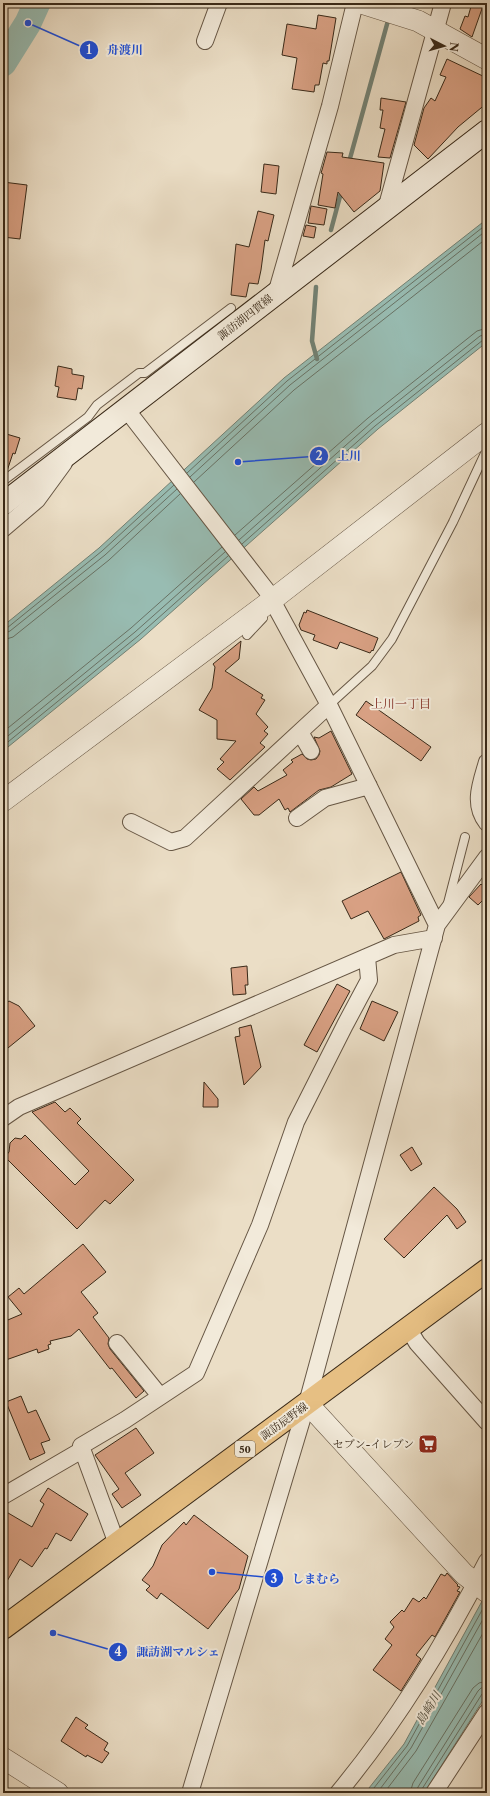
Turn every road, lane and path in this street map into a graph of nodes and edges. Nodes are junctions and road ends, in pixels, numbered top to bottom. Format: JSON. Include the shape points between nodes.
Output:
{"nodes":[{"id":1,"x":219,"y":3,"type":"edge"},
{"id":2,"x":355,"y":3,"type":"edge"},
{"id":3,"x":361,"y":3,"type":"edge"},
{"id":4,"x":443,"y":3,"type":"edge"},
{"id":5,"x":436,"y":30,"type":"junction"},
{"id":6,"x":205,"y":41,"type":"dead end"},
{"id":7,"x":487,"y":59,"type":"edge"},
{"id":8,"x":487,"y":131,"type":"edge"},
{"id":9,"x":386,"y":209,"type":"junction"},
{"id":10,"x":276,"y":294,"type":"junction"},
{"id":11,"x":231,"y":308,"type":"dead end"},
{"id":12,"x":130,"y":413,"type":"junction"},
{"id":13,"x":487,"y":433,"type":"edge"},
{"id":14,"x":487,"y":449,"type":"edge"},
{"id":15,"x":70,"y":453,"type":"junction"},
{"id":16,"x":3,"y":481,"type":"edge"},
{"id":17,"x":3,"y":504,"type":"edge"},
{"id":18,"x":3,"y":529,"type":"edge"},
{"id":19,"x":271,"y":598,"type":"junction"},
{"id":20,"x":247,"y":635,"type":"dead end"},
{"id":21,"x":329,"y":705,"type":"junction"},
{"id":22,"x":300,"y":732,"type":"junction"},
{"id":23,"x":311,"y":751,"type":"dead end"},
{"id":24,"x":487,"y":762,"type":"edge"},
{"id":25,"x":369,"y":786,"type":"junction"},
{"id":26,"x":3,"y":801,"type":"edge"},
{"id":27,"x":297,"y":818,"type":"dead end"},
{"id":28,"x":131,"y":822,"type":"dead end"},
{"id":29,"x":487,"y":823,"type":"edge"},
{"id":30,"x":466,"y":836,"type":"dead end"},
{"id":31,"x":487,"y":858,"type":"edge"},
{"id":32,"x":439,"y":925,"type":"junction"},
{"id":33,"x":367,"y":957,"type":"junction"},
{"id":34,"x":3,"y":1118,"type":"edge"},
{"id":35,"x":487,"y":1270,"type":"edge"},
{"id":36,"x":408,"y":1328,"type":"junction"},
{"id":37,"x":117,"y":1343,"type":"dead end"},
{"id":38,"x":160,"y":1396,"type":"junction"},
{"id":39,"x":307,"y":1403,"type":"junction"},
{"id":40,"x":487,"y":1422,"type":"edge"},
{"id":41,"x":82,"y":1450,"type":"junction"},
{"id":42,"x":3,"y":1496,"type":"edge"},
{"id":43,"x":117,"y":1544,"type":"junction"},
{"id":44,"x":487,"y":1561,"type":"edge"},
{"id":45,"x":481,"y":1588,"type":"edge"},
{"id":46,"x":3,"y":1628,"type":"edge"},
{"id":47,"x":487,"y":1712,"type":"edge"},
{"id":48,"x":3,"y":1758,"type":"edge"},
{"id":49,"x":58,"y":1793,"type":"edge"},
{"id":50,"x":190,"y":1793,"type":"edge"},
{"id":51,"x":338,"y":1793,"type":"edge"},
{"id":52,"x":434,"y":1793,"type":"edge"}],
"edges":[{"from":1,"to":6,"type":"street"},
{"from":2,"to":10,"type":"street","via":[[330,106]]},
{"from":3,"to":5,"type":"street","via":[[418,21]]},
{"from":4,"to":5,"type":"street"},
{"from":5,"to":7,"type":"street"},
{"from":5,"to":9,"type":"street"},
{"from":8,"to":9,"type":"main road","name":"諏訪湖四賀線"},
{"from":9,"to":10,"type":"main road","name":"諏訪湖四賀線"},
{"from":10,"to":12,"type":"main road","name":"諏訪湖四賀線"},
{"from":11,"to":16,"type":"lane","via":[[145,373],[139,373],[97,405],[88,417]]},
{"from":12,"to":15,"type":"main road","name":"諏訪湖四賀線"},
{"from":12,"to":19,"type":"street"},
{"from":13,"to":19,"type":"street"},
{"from":14,"to":21,"type":"lane","via":[[453,522],[392,639],[372,666]]},
{"from":15,"to":17,"type":"main road","name":"諏訪湖四賀線"},
{"from":15,"to":18,"type":"street","via":[[37,500]]},
{"from":19,"to":20,"type":"lane"},
{"from":19,"to":21,"type":"street"},
{"from":19,"to":26,"type":"street"},
{"from":21,"to":22,"type":"street"},
{"from":21,"to":25,"type":"street"},
{"from":22,"to":23,"type":"street"},
{"from":22,"to":28,"type":"street","via":[[184,838],[172,842]]},
{"from":24,"to":29,"type":"street","via":[[479,790],[478,806]]},
{"from":25,"to":27,"type":"street","via":[[325,798]]},
{"from":25,"to":32,"type":"street"},
{"from":30,"to":32,"type":"lane"},
{"from":31,"to":32,"type":"street"},
{"from":32,"to":33,"type":"street"},
{"from":32,"to":39,"type":"street"},
{"from":33,"to":34,"type":"street","via":[[19,1107]]},
{"from":33,"to":38,"type":"street","via":[[369,980],[296,1122],[260,1225],[196,1374]]},
{"from":35,"to":36,"type":"main road","name":"諏訪辰野線","number":"50"},
{"from":36,"to":39,"type":"main road","name":"諏訪辰野線","number":"50"},
{"from":36,"to":40,"type":"street","via":[[417,1343]]},
{"from":37,"to":38,"type":"street"},
{"from":38,"to":41,"type":"street","via":[[81,1446]]},
{"from":39,"to":43,"type":"main road","name":"諏訪辰野線","number":"50"},
{"from":39,"to":45,"type":"street","via":[[464,1574]]},
{"from":39,"to":50,"type":"street"},
{"from":41,"to":42,"type":"street"},
{"from":41,"to":43,"type":"street"},
{"from":43,"to":46,"type":"main road","name":"諏訪辰野線","number":"50"},
{"from":44,"to":45,"type":"street"},
{"from":45,"to":51,"type":"street","via":[[453,1626],[400,1712]]},
{"from":47,"to":52,"type":"street"},
{"from":48,"to":49,"type":"street"}]}
